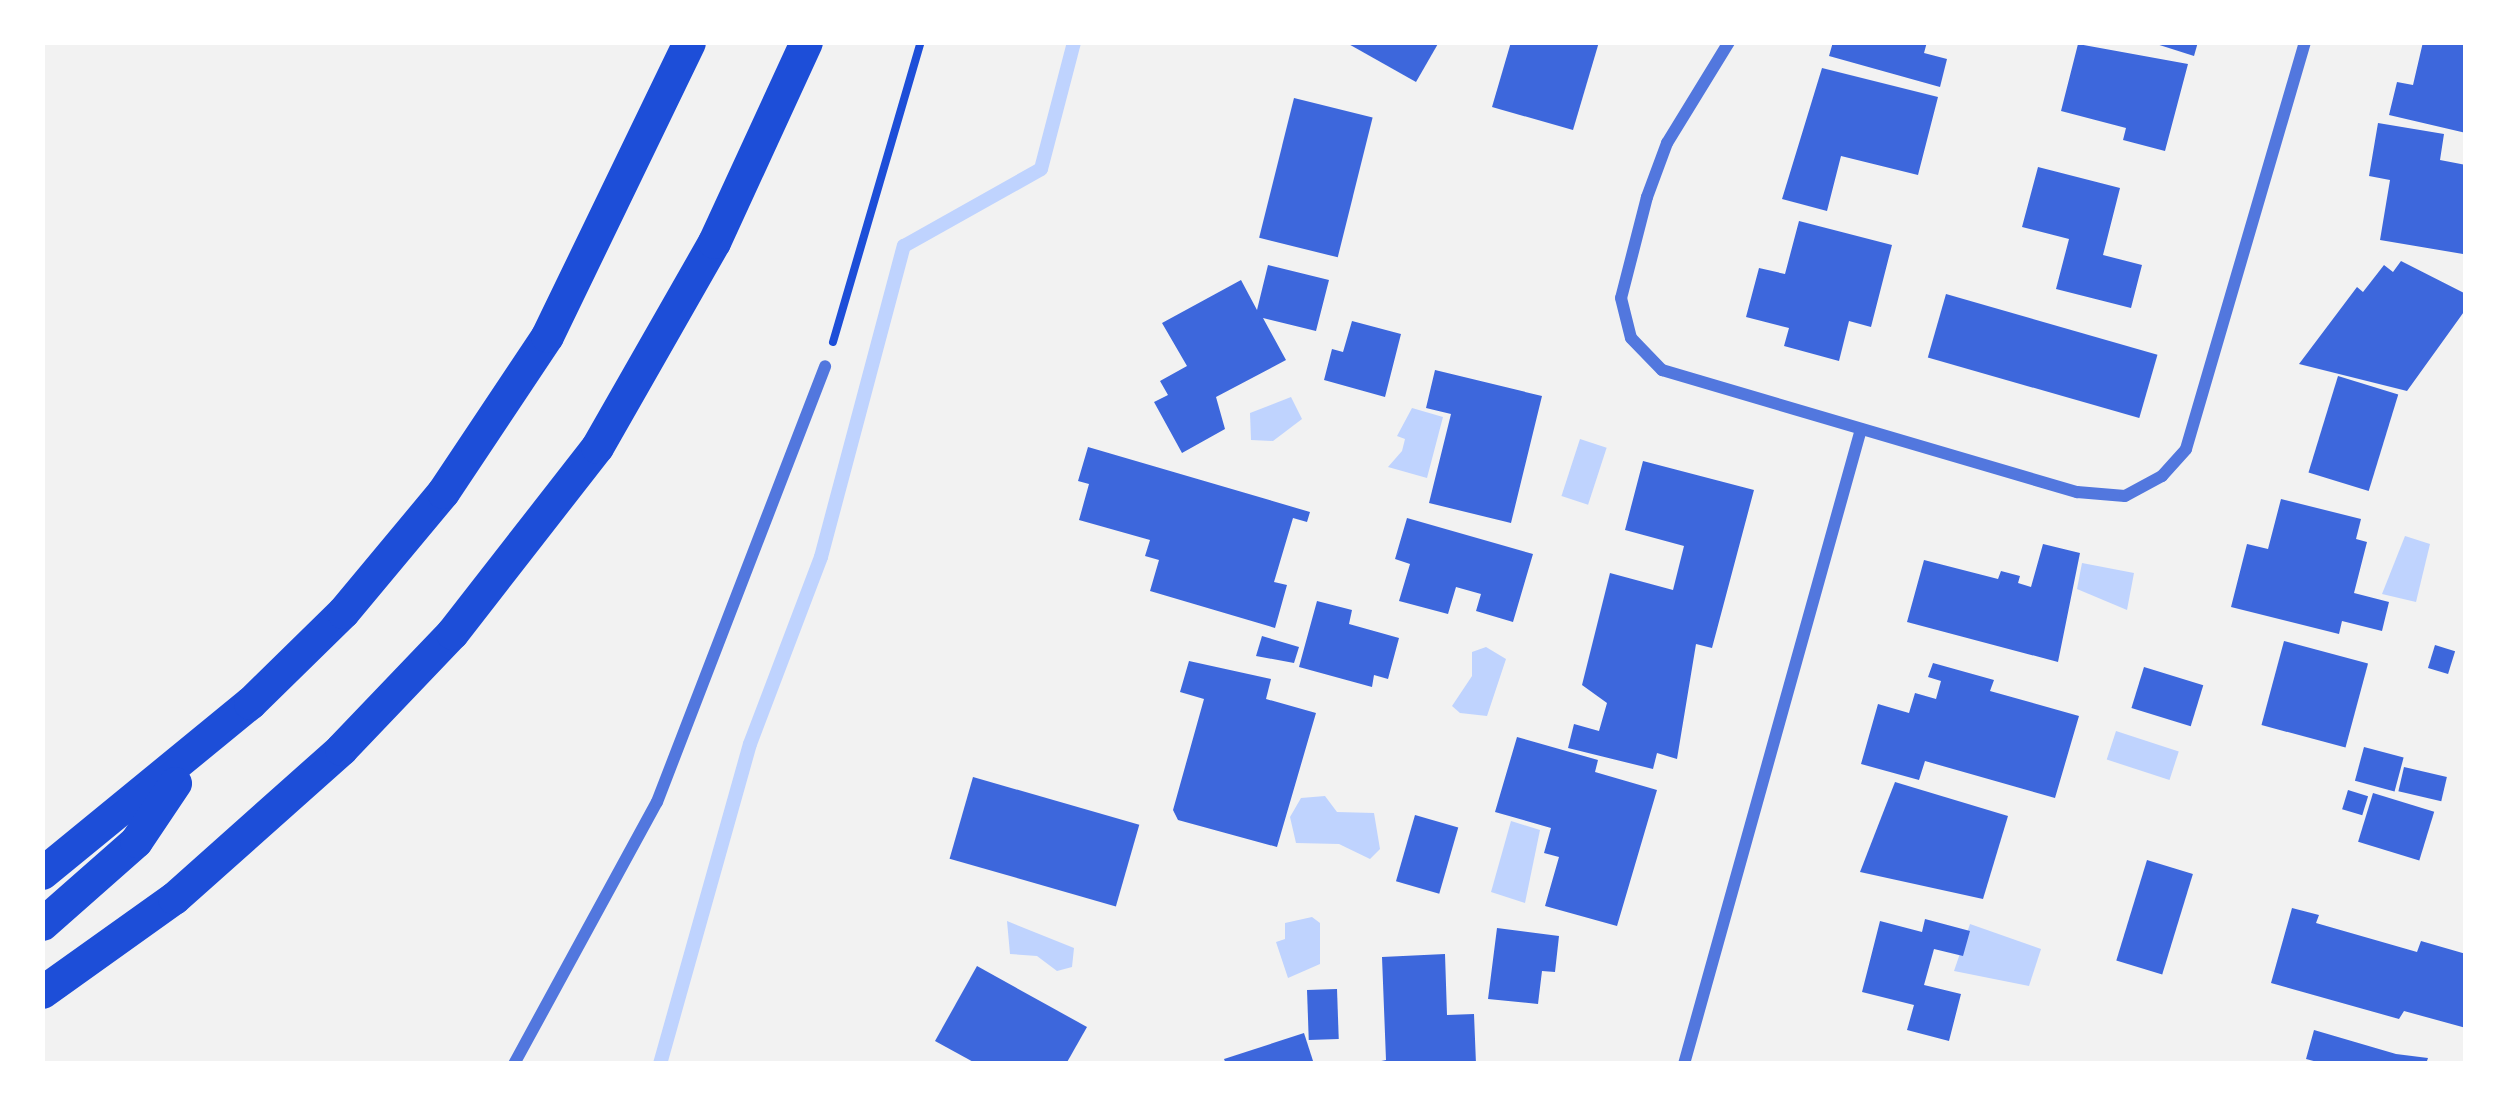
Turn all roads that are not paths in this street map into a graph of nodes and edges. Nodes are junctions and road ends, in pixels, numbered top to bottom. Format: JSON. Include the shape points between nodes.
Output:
{"nodes":[{"id":1,"x":689,"y":42,"type":"edge"},
{"id":2,"x":806,"y":42,"type":"edge"},
{"id":3,"x":1729,"y":42,"type":"edge"},
{"id":4,"x":2305,"y":42,"type":"edge"},
{"id":5,"x":825,"y":366,"type":"road end"},
{"id":6,"x":1861,"y":429,"type":"junction"},
{"id":7,"x":197,"y":749,"type":"junction"},
{"id":8,"x":42,"y":873,"type":"edge"},
{"id":9,"x":42,"y":924,"type":"edge"},
{"id":10,"x":42,"y":992,"type":"edge"},
{"id":11,"x":514,"y":1064,"type":"edge"},
{"id":12,"x":1684,"y":1064,"type":"edge"}],
"edges":[{"from":1,"to":7,"type":"highway","via":[[548,336],[443,492],[344,612]]},
{"from":2,"to":10,"type":"highway","via":[[714,242],[597,447],[466,616],[262,820],[174,898]]},
{"from":3,"to":6,"type":"street","via":[[1667,143],[1646,197],[1621,298],[1631,338],[1662,370]]},
{"from":4,"to":6,"type":"street","via":[[2186,449],[2162,476],[2125,496],[2086,494]]},
{"from":5,"to":11,"type":"street","via":[[658,802]]},
{"from":6,"to":12,"type":"street"},
{"from":7,"to":8,"type":"highway"},
{"from":7,"to":9,"type":"highway","via":[[136,841]]}]}
